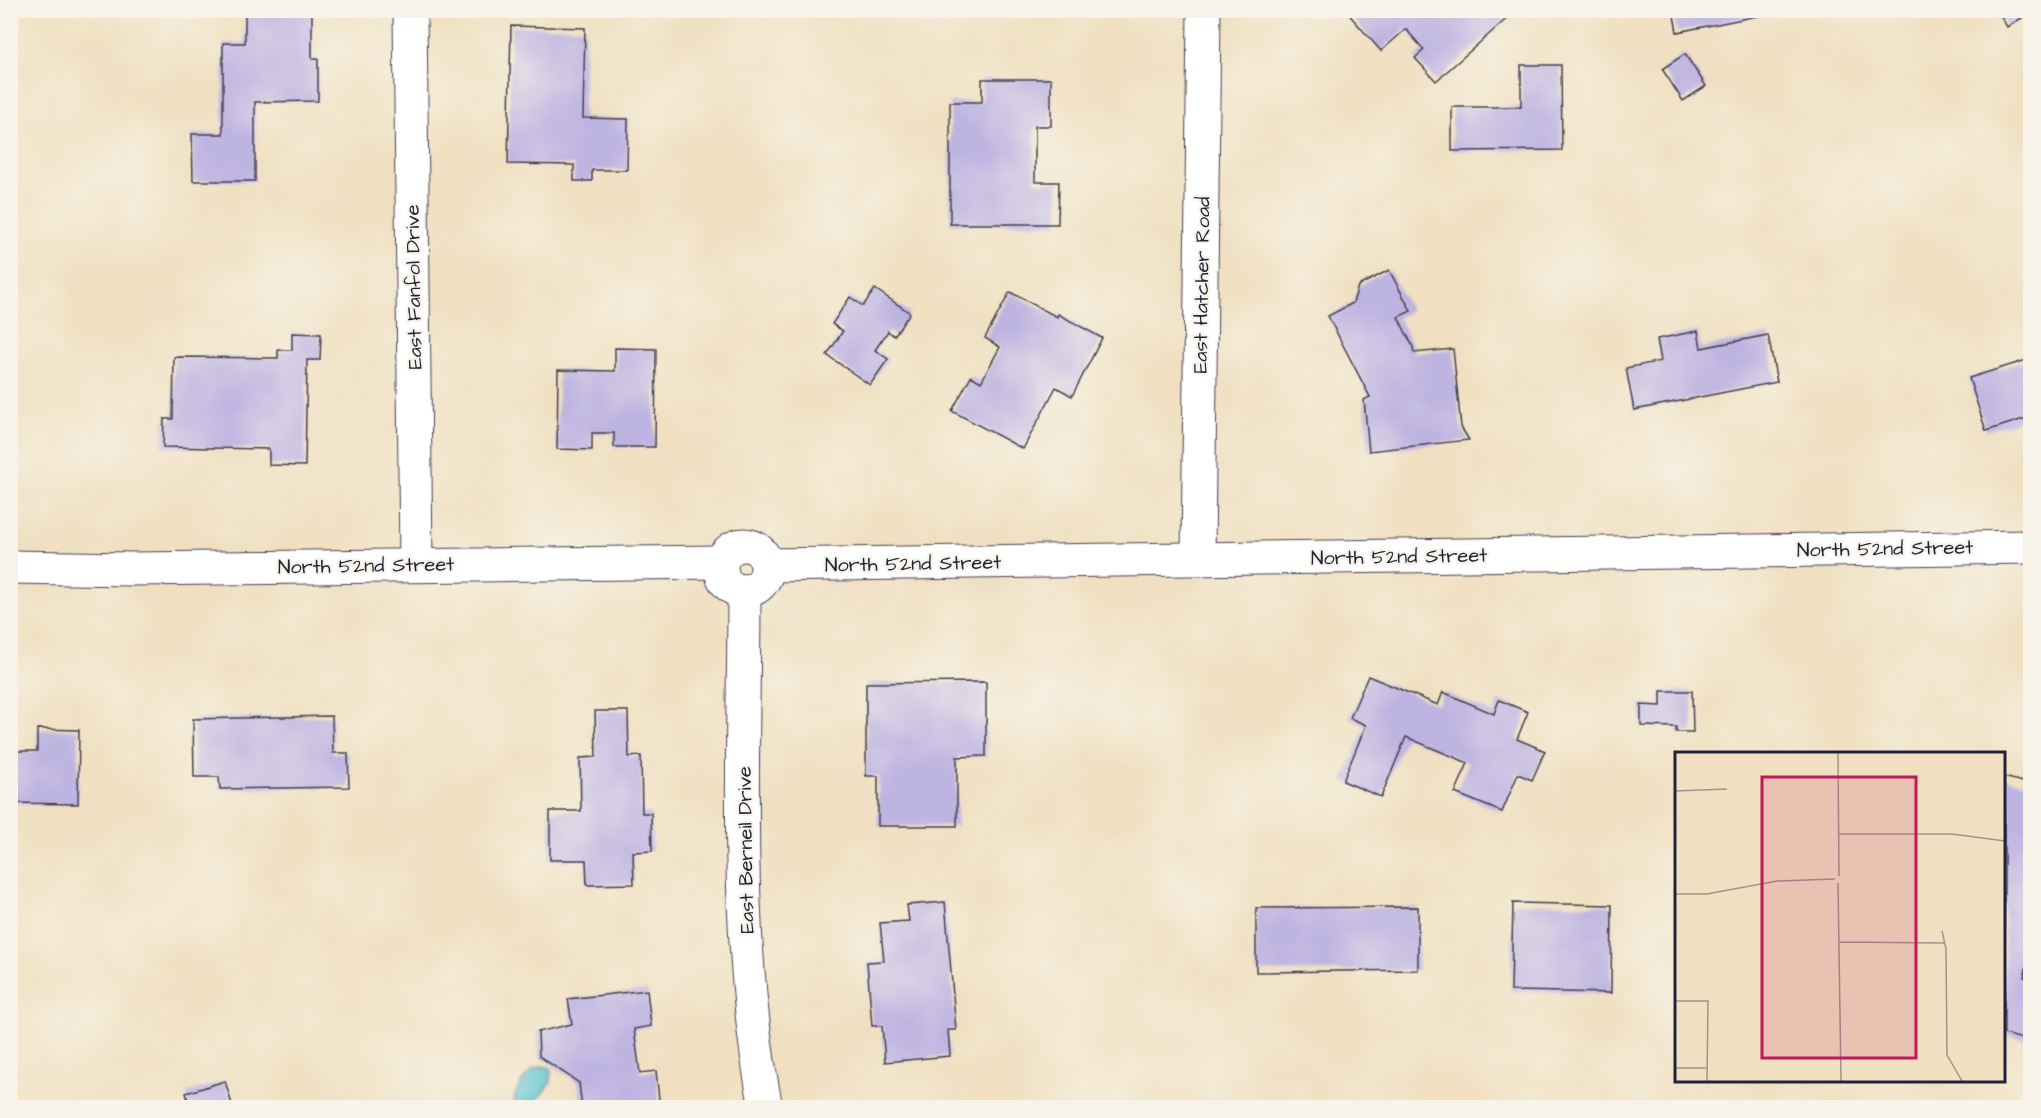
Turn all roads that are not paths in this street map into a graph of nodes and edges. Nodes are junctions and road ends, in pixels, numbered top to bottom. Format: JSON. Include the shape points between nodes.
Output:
{"nodes":[{"id":1,"x":410,"y":10,"type":"edge"},
{"id":2,"x":1204,"y":10,"type":"edge"},
{"id":3,"x":2031,"y":547,"type":"edge"},
{"id":4,"x":1198,"y":559,"type":"junction"},
{"id":5,"x":722,"y":562,"type":"junction"},
{"id":6,"x":416,"y":564,"type":"junction"},
{"id":7,"x":767,"y":565,"type":"junction"},
{"id":8,"x":10,"y":567,"type":"edge"},
{"id":9,"x":744,"y":591,"type":"junction"},
{"id":10,"x":766,"y":1107,"type":"edge"}],
"edges":[{"from":1,"to":6,"type":"street","name":"East Fanfol Drive"},
{"from":2,"to":4,"type":"street","name":"East Hatcher Road"},
{"from":3,"to":4,"type":"street","name":"North 52nd Street"},
{"from":4,"to":7,"type":"street","name":"North 52nd Street"},
{"from":5,"to":6,"type":"street","name":"North 52nd Street"},
{"from":5,"to":7,"type":"street","via":[[731,549],[746,545],[760,551]]},
{"from":5,"to":9,"type":"street","via":[[726,581]]},
{"from":6,"to":8,"type":"street","name":"North 52nd Street"},
{"from":7,"to":9,"type":"street","via":[[759,586]]},
{"from":9,"to":10,"type":"street","name":"East Berneil Drive","via":[[742,820],[746,931]]}]}
